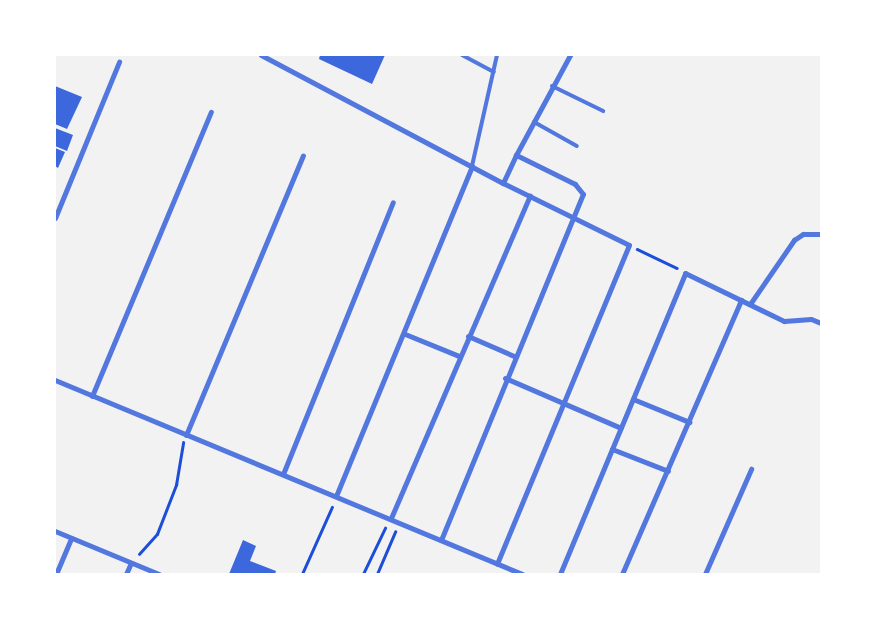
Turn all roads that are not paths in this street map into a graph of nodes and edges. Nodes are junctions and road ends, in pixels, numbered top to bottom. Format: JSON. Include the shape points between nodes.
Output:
{"nodes":[{"id":1,"x":261,"y":55,"type":"edge"},
{"id":2,"x":462,"y":55,"type":"edge"},
{"id":3,"x":497,"y":55,"type":"edge"},
{"id":4,"x":570,"y":55,"type":"edge"},
{"id":5,"x":119,"y":62,"type":"dead end"},
{"id":6,"x":494,"y":72,"type":"junction"},
{"id":7,"x":552,"y":86,"type":"junction"},
{"id":8,"x":603,"y":111,"type":"dead end"},
{"id":9,"x":211,"y":112,"type":"dead end"},
{"id":10,"x":534,"y":122,"type":"junction"},
{"id":11,"x":577,"y":146,"type":"dead end"},
{"id":12,"x":302,"y":155,"type":"dead end"},
{"id":13,"x":516,"y":155,"type":"junction"},
{"id":14,"x":472,"y":166,"type":"junction"},
{"id":15,"x":503,"y":183,"type":"junction"},
{"id":16,"x":530,"y":196,"type":"junction"},
{"id":17,"x":393,"y":202,"type":"dead end"},
{"id":18,"x":572,"y":217,"type":"junction"},
{"id":19,"x":55,"y":218,"type":"edge"},
{"id":20,"x":821,"y":234,"type":"edge"},
{"id":21,"x":741,"y":300,"type":"junction"},
{"id":22,"x":750,"y":304,"type":"junction"},
{"id":23,"x":821,"y":323,"type":"edge"},
{"id":24,"x":405,"y":334,"type":"junction"},
{"id":25,"x":468,"y":336,"type":"junction"},
{"id":26,"x":459,"y":356,"type":"junction"},
{"id":27,"x":514,"y":356,"type":"junction"},
{"id":28,"x":505,"y":378,"type":"junction"},
{"id":29,"x":55,"y":380,"type":"edge"},
{"id":30,"x":92,"y":396,"type":"junction"},
{"id":31,"x":632,"y":399,"type":"junction"},
{"id":32,"x":562,"y":402,"type":"junction"},
{"id":33,"x":689,"y":422,"type":"junction"},
{"id":34,"x":621,"y":428,"type":"junction"},
{"id":35,"x":186,"y":435,"type":"junction"},
{"id":36,"x":612,"y":449,"type":"junction"},
{"id":37,"x":751,"y":469,"type":"dead end"},
{"id":38,"x":668,"y":471,"type":"junction"},
{"id":39,"x":283,"y":474,"type":"junction"},
{"id":40,"x":336,"y":496,"type":"junction"},
{"id":41,"x":390,"y":518,"type":"junction"},
{"id":42,"x":55,"y":531,"type":"edge"},
{"id":43,"x":71,"y":538,"type":"junction"},
{"id":44,"x":441,"y":540,"type":"junction"},
{"id":45,"x":131,"y":563,"type":"junction"},
{"id":46,"x":497,"y":564,"type":"junction"},
{"id":47,"x":56,"y":574,"type":"edge"},
{"id":48,"x":126,"y":574,"type":"edge"},
{"id":49,"x":159,"y":574,"type":"edge"},
{"id":50,"x":522,"y":574,"type":"edge"},
{"id":51,"x":560,"y":574,"type":"edge"},
{"id":52,"x":622,"y":574,"type":"edge"},
{"id":53,"x":705,"y":574,"type":"edge"}],
"edges":[{"from":1,"to":14,"type":"street"},
{"from":2,"to":6,"type":"lane"},
{"from":3,"to":6,"type":"lane"},
{"from":4,"to":7,"type":"street"},
{"from":5,"to":19,"type":"street"},
{"from":6,"to":14,"type":"lane"},
{"from":7,"to":8,"type":"lane"},
{"from":7,"to":10,"type":"street"},
{"from":9,"to":30,"type":"street"},
{"from":10,"to":11,"type":"lane"},
{"from":10,"to":13,"type":"street"},
{"from":12,"to":35,"type":"street"},
{"from":13,"to":15,"type":"street"},
{"from":13,"to":18,"type":"street","via":[[581,188],[583,194]]},
{"from":14,"to":15,"type":"street"},
{"from":14,"to":24,"type":"street"},
{"from":15,"to":16,"type":"street"},
{"from":16,"to":18,"type":"street"},
{"from":16,"to":25,"type":"street"},
{"from":17,"to":39,"type":"street"},
{"from":18,"to":27,"type":"street"},
{"from":18,"to":32,"type":"street","via":[[629,245]]},
{"from":20,"to":22,"type":"street","via":[[803,234],[794,240]]},
{"from":21,"to":22,"type":"street"},
{"from":21,"to":31,"type":"street","via":[[685,273]]},
{"from":21,"to":33,"type":"street"},
{"from":22,"to":23,"type":"street","via":[[784,321],[810,319]]},
{"from":24,"to":26,"type":"street"},
{"from":24,"to":40,"type":"street"},
{"from":25,"to":26,"type":"street"},
{"from":25,"to":27,"type":"street"},
{"from":26,"to":41,"type":"street"},
{"from":27,"to":28,"type":"street"},
{"from":28,"to":32,"type":"street"},
{"from":28,"to":44,"type":"street"},
{"from":29,"to":30,"type":"street"},
{"from":30,"to":35,"type":"street"},
{"from":31,"to":33,"type":"street"},
{"from":31,"to":34,"type":"street"},
{"from":32,"to":34,"type":"street"},
{"from":32,"to":46,"type":"street"},
{"from":33,"to":38,"type":"street"},
{"from":34,"to":36,"type":"street"},
{"from":35,"to":39,"type":"street"},
{"from":36,"to":38,"type":"street"},
{"from":36,"to":51,"type":"street"},
{"from":37,"to":53,"type":"street"},
{"from":38,"to":52,"type":"street"},
{"from":39,"to":40,"type":"street"},
{"from":40,"to":41,"type":"street"},
{"from":41,"to":44,"type":"street"},
{"from":42,"to":43,"type":"street"},
{"from":43,"to":45,"type":"street"},
{"from":43,"to":47,"type":"street"},
{"from":44,"to":46,"type":"street"},
{"from":45,"to":48,"type":"street"},
{"from":45,"to":49,"type":"street"},
{"from":46,"to":50,"type":"street"}]}
